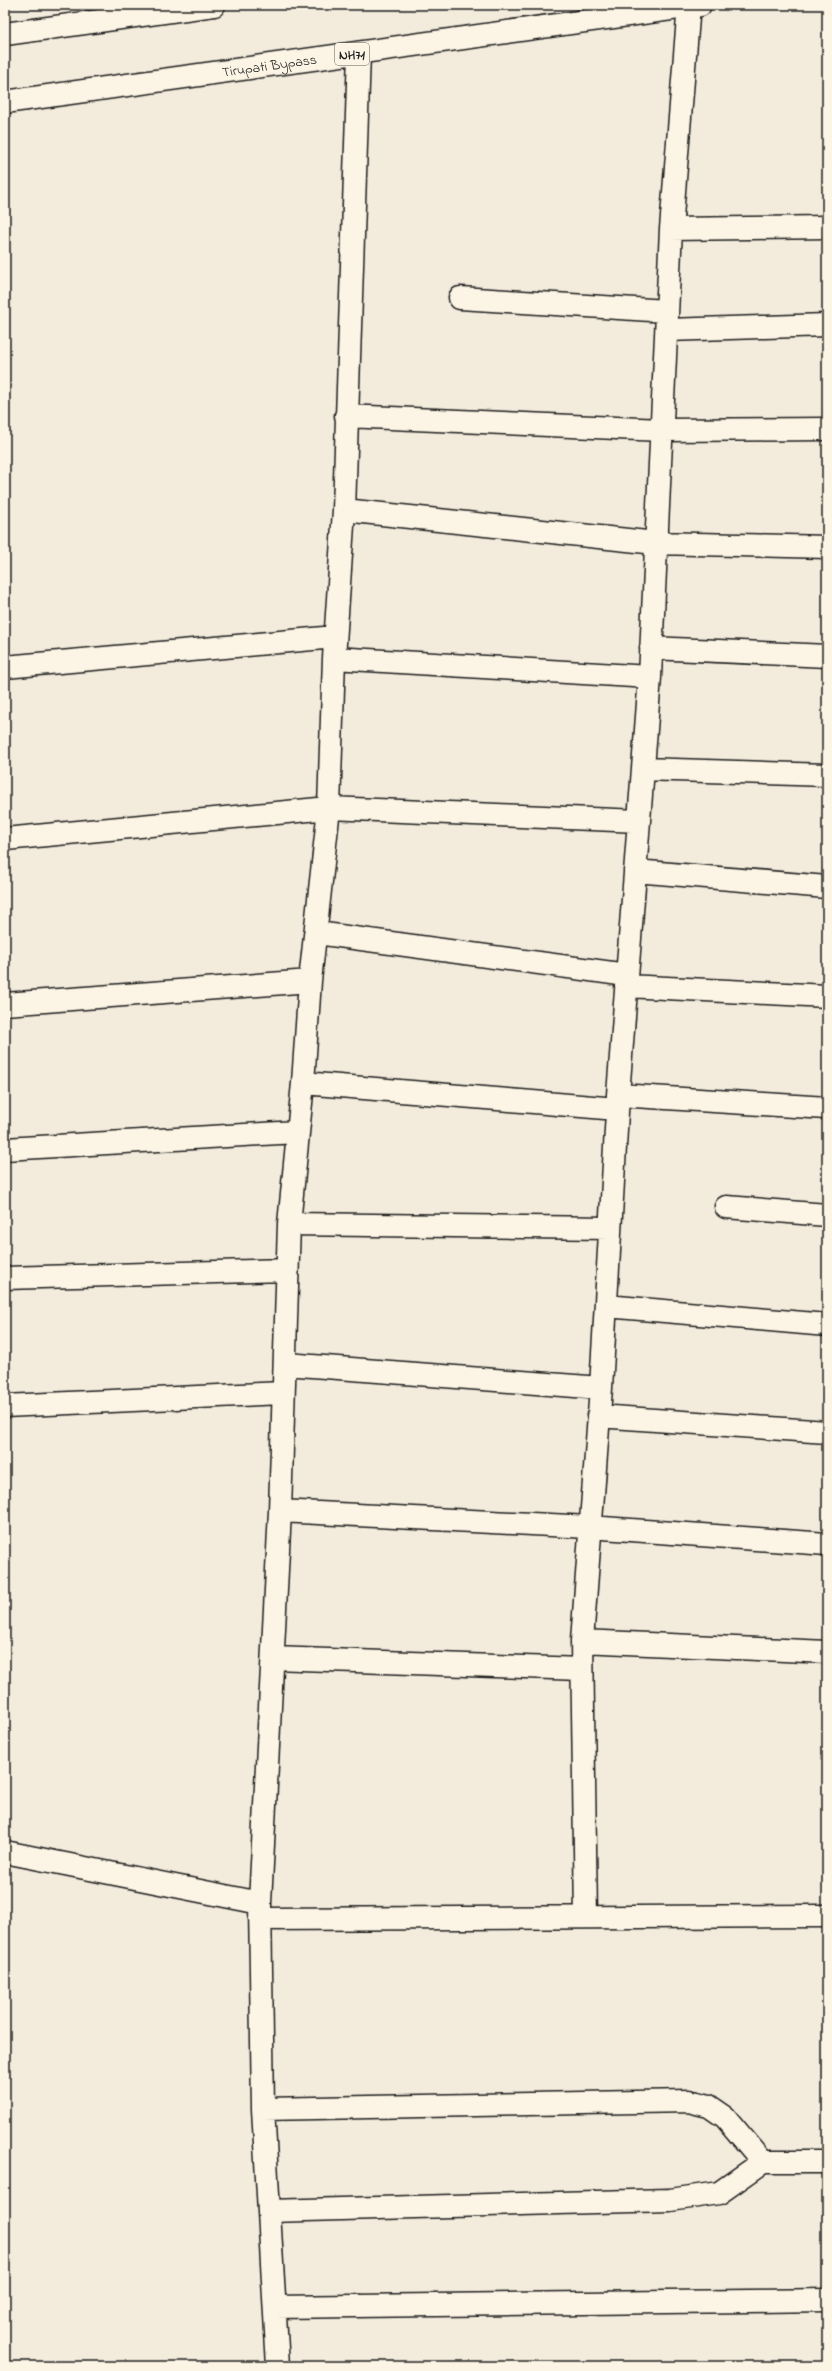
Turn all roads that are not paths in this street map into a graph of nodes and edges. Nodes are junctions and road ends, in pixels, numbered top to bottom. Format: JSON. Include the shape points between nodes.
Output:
{"nodes":[{"id":1,"x":214,"y":5,"type":"edge"},
{"id":2,"x":693,"y":6,"type":"edge"},
{"id":3,"x":647,"y":9,"type":"edge"},
{"id":4,"x":5,"y":34,"type":"edge"},
{"id":5,"x":359,"y":53,"type":"junction"},
{"id":6,"x":5,"y":102,"type":"edge"},
{"id":7,"x":827,"y":227,"type":"edge"},
{"id":8,"x":671,"y":229,"type":"junction"},
{"id":9,"x":460,"y":298,"type":"dead end"},
{"id":10,"x":667,"y":321,"type":"junction"},
{"id":11,"x":827,"y":325,"type":"edge"},
{"id":12,"x":346,"y":416,"type":"junction"},
{"id":13,"x":662,"y":430,"type":"junction"},
{"id":14,"x":827,"y":430,"type":"edge"},
{"id":15,"x":344,"y":510,"type":"junction"},
{"id":16,"x":656,"y":543,"type":"junction"},
{"id":17,"x":827,"y":547,"type":"edge"},
{"id":18,"x":334,"y":648,"type":"junction"},
{"id":19,"x":651,"y":648,"type":"junction"},
{"id":20,"x":827,"y":656,"type":"edge"},
{"id":21,"x":5,"y":667,"type":"edge"},
{"id":22,"x":650,"y":677,"type":"junction"},
{"id":23,"x":643,"y":769,"type":"junction"},
{"id":24,"x":827,"y":775,"type":"edge"},
{"id":25,"x":329,"y":808,"type":"junction"},
{"id":26,"x":639,"y":821,"type":"junction"},
{"id":27,"x":5,"y":839,"type":"edge"},
{"id":28,"x":635,"y":871,"type":"junction"},
{"id":29,"x":827,"y":887,"type":"edge"},
{"id":30,"x":317,"y":933,"type":"junction"},
{"id":31,"x":310,"y":981,"type":"junction"},
{"id":32,"x":627,"y":981,"type":"junction"},
{"id":33,"x":827,"y":996,"type":"edge"},
{"id":34,"x":5,"y":1004,"type":"edge"},
{"id":35,"x":303,"y":1083,"type":"junction"},
{"id":36,"x":618,"y":1102,"type":"junction"},
{"id":37,"x":827,"y":1108,"type":"edge"},
{"id":38,"x":297,"y":1132,"type":"junction"},
{"id":39,"x":5,"y":1149,"type":"edge"},
{"id":40,"x":726,"y":1207,"type":"dead end"},
{"id":41,"x":827,"y":1215,"type":"edge"},
{"id":42,"x":289,"y":1224,"type":"junction"},
{"id":43,"x":610,"y":1228,"type":"junction"},
{"id":44,"x":287,"y":1270,"type":"junction"},
{"id":45,"x":5,"y":1278,"type":"edge"},
{"id":46,"x":606,"y":1306,"type":"junction"},
{"id":47,"x":827,"y":1325,"type":"edge"},
{"id":48,"x":286,"y":1364,"type":"junction"},
{"id":49,"x":601,"y":1388,"type":"junction"},
{"id":50,"x":284,"y":1393,"type":"junction"},
{"id":51,"x":5,"y":1406,"type":"edge"},
{"id":52,"x":598,"y":1416,"type":"junction"},
{"id":53,"x":827,"y":1432,"type":"edge"},
{"id":54,"x":280,"y":1511,"type":"junction"},
{"id":55,"x":589,"y":1527,"type":"junction"},
{"id":56,"x":827,"y":1544,"type":"edge"},
{"id":57,"x":582,"y":1641,"type":"junction"},
{"id":58,"x":827,"y":1652,"type":"edge"},
{"id":59,"x":273,"y":1658,"type":"junction"},
{"id":60,"x":581,"y":1669,"type":"junction"},
{"id":61,"x":5,"y":1852,"type":"edge"},
{"id":62,"x":260,"y":1911,"type":"junction"},
{"id":63,"x":827,"y":1916,"type":"edge"},
{"id":64,"x":586,"y":1917,"type":"junction"},
{"id":65,"x":263,"y":2109,"type":"junction"},
{"id":66,"x":763,"y":2162,"type":"junction"},
{"id":67,"x":827,"y":2162,"type":"edge"},
{"id":68,"x":269,"y":2211,"type":"junction"},
{"id":69,"x":827,"y":2300,"type":"edge"},
{"id":70,"x":275,"y":2307,"type":"junction"},
{"id":71,"x":278,"y":2366,"type":"edge"}],
"edges":[{"from":1,"to":4,"type":"main road"},
{"from":2,"to":3,"type":"main road","name":"Tirupati Bypass","number":"NH71"},
{"from":2,"to":8,"type":"main road"},
{"from":3,"to":5,"type":"main road","name":"Tirupati Bypass","number":"NH71"},
{"from":5,"to":6,"type":"main road","name":"Tirupati Bypass","number":"NH71"},
{"from":5,"to":12,"type":"main road"},
{"from":7,"to":8,"type":"main road"},
{"from":8,"to":10,"type":"main road"},
{"from":9,"to":10,"type":"main road"},
{"from":10,"to":11,"type":"main road"},
{"from":10,"to":13,"type":"main road"},
{"from":12,"to":13,"type":"main road"},
{"from":12,"to":15,"type":"main road"},
{"from":13,"to":14,"type":"main road"},
{"from":13,"to":16,"type":"main road"},
{"from":15,"to":16,"type":"main road"},
{"from":15,"to":18,"type":"main road"},
{"from":16,"to":17,"type":"main road"},
{"from":16,"to":19,"type":"main road"},
{"from":18,"to":21,"type":"main road"},
{"from":18,"to":22,"type":"main road"},
{"from":18,"to":25,"type":"main road"},
{"from":19,"to":20,"type":"main road"},
{"from":19,"to":22,"type":"main road"},
{"from":22,"to":23,"type":"main road"},
{"from":23,"to":24,"type":"main road"},
{"from":23,"to":26,"type":"main road"},
{"from":25,"to":26,"type":"main road"},
{"from":25,"to":27,"type":"main road"},
{"from":25,"to":30,"type":"main road"},
{"from":26,"to":28,"type":"main road"},
{"from":28,"to":29,"type":"main road"},
{"from":28,"to":32,"type":"main road"},
{"from":30,"to":31,"type":"main road"},
{"from":30,"to":32,"type":"main road"},
{"from":31,"to":34,"type":"main road"},
{"from":31,"to":35,"type":"main road"},
{"from":32,"to":33,"type":"main road"},
{"from":32,"to":36,"type":"main road"},
{"from":35,"to":36,"type":"main road"},
{"from":35,"to":38,"type":"main road"},
{"from":36,"to":37,"type":"main road"},
{"from":36,"to":43,"type":"main road"},
{"from":38,"to":39,"type":"main road"},
{"from":38,"to":42,"type":"main road"},
{"from":40,"to":41,"type":"main road"},
{"from":42,"to":43,"type":"main road"},
{"from":42,"to":44,"type":"main road"},
{"from":43,"to":46,"type":"main road"},
{"from":44,"to":45,"type":"main road"},
{"from":44,"to":48,"type":"main road"},
{"from":46,"to":47,"type":"main road"},
{"from":46,"to":49,"type":"main road"},
{"from":48,"to":49,"type":"main road"},
{"from":48,"to":50,"type":"main road"},
{"from":49,"to":52,"type":"main road"},
{"from":50,"to":51,"type":"main road"},
{"from":50,"to":54,"type":"main road"},
{"from":52,"to":53,"type":"main road"},
{"from":52,"to":55,"type":"main road"},
{"from":54,"to":55,"type":"main road"},
{"from":54,"to":59,"type":"main road"},
{"from":55,"to":56,"type":"main road"},
{"from":55,"to":57,"type":"main road"},
{"from":57,"to":58,"type":"main road"},
{"from":57,"to":60,"type":"main road"},
{"from":59,"to":60,"type":"main road"},
{"from":59,"to":62,"type":"main road"},
{"from":60,"to":64,"type":"main road"},
{"from":61,"to":62,"type":"main road"},
{"from":62,"to":64,"type":"main road"},
{"from":62,"to":65,"type":"main road"},
{"from":63,"to":64,"type":"main road"},
{"from":65,"to":66,"type":"main road","via":[[689,2101],[709,2106],[725,2117]]},
{"from":65,"to":68,"type":"main road"},
{"from":66,"to":67,"type":"main road"},
{"from":66,"to":68,"type":"main road","via":[[719,2192],[677,2199]]},
{"from":68,"to":70,"type":"main road"},
{"from":69,"to":70,"type":"main road"},
{"from":70,"to":71,"type":"main road"}]}
